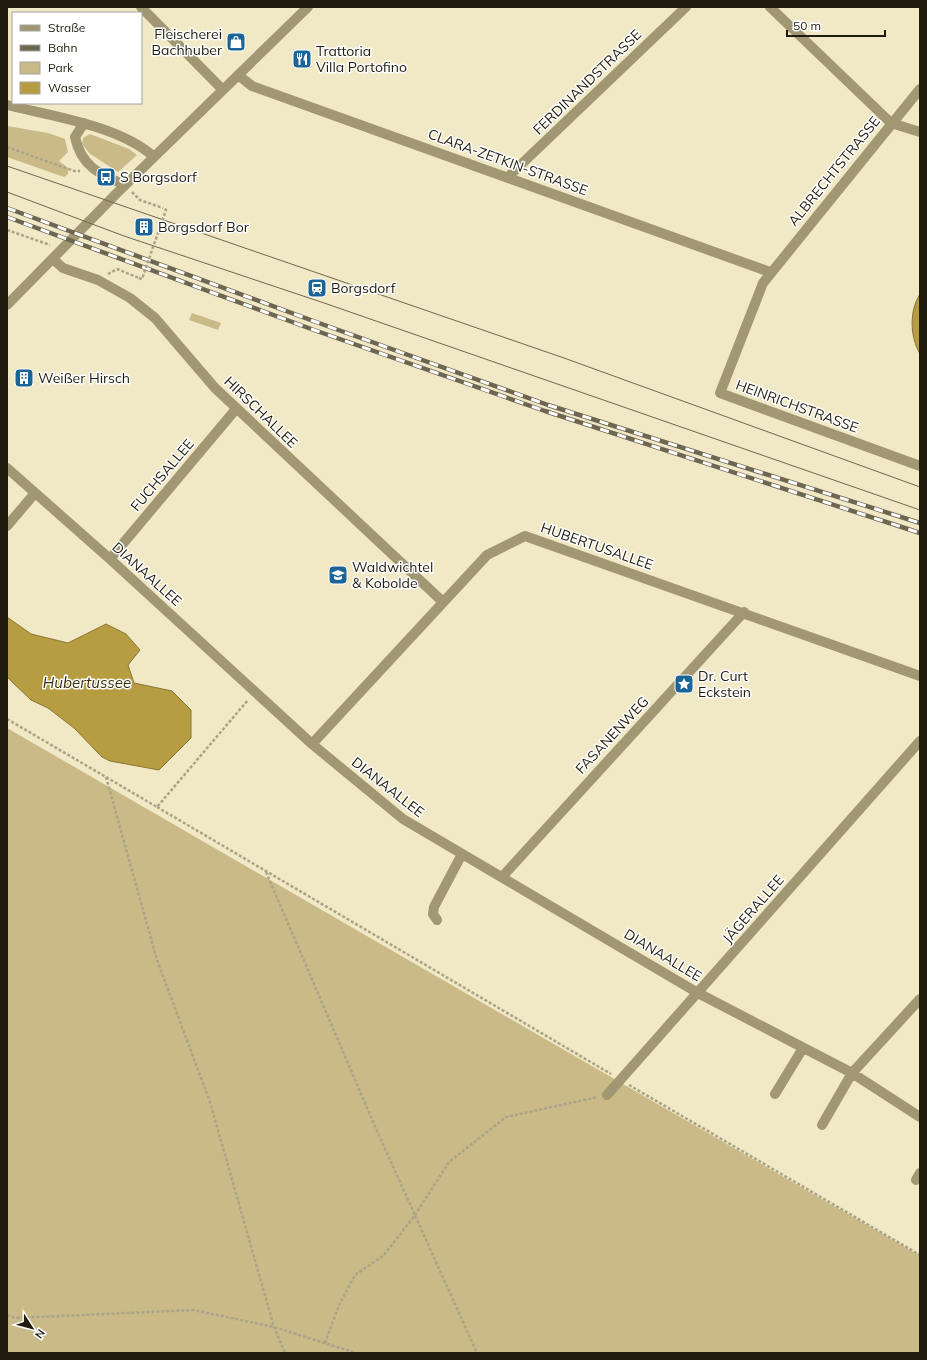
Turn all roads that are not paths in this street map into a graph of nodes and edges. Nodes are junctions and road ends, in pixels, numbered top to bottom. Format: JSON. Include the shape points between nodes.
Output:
{"nodes":[{"id":1,"x":140,"y":7,"type":"edge"},
{"id":2,"x":308,"y":7,"type":"edge"},
{"id":3,"x":686,"y":7,"type":"edge"},
{"id":4,"x":770,"y":7,"type":"edge"},
{"id":5,"x":238,"y":75,"type":"junction"},
{"id":6,"x":920,"y":89,"type":"edge"},
{"id":7,"x":223,"y":90,"type":"junction"},
{"id":8,"x":7,"y":105,"type":"edge"},
{"id":9,"x":84,"y":123,"type":"junction"},
{"id":10,"x":891,"y":123,"type":"junction"},
{"id":11,"x":920,"y":132,"type":"edge"},
{"id":12,"x":154,"y":157,"type":"junction"},
{"id":13,"x":508,"y":177,"type":"junction"},
{"id":14,"x":125,"y":185,"type":"junction"},
{"id":15,"x":53,"y":259,"type":"junction"},
{"id":16,"x":770,"y":272,"type":"junction"},
{"id":17,"x":7,"y":305,"type":"edge"},
{"id":18,"x":236,"y":409,"type":"junction"},
{"id":19,"x":920,"y":466,"type":"edge"},
{"id":20,"x":7,"y":468,"type":"edge"},
{"id":21,"x":35,"y":493,"type":"junction"},
{"id":22,"x":7,"y":526,"type":"edge"},
{"id":23,"x":110,"y":559,"type":"junction"},
{"id":24,"x":442,"y":601,"type":"junction"},
{"id":25,"x":744,"y":612,"type":"junction"},
{"id":26,"x":920,"y":676,"type":"edge"},
{"id":27,"x":920,"y":741,"type":"edge"},
{"id":28,"x":312,"y":744,"type":"junction"},
{"id":29,"x":462,"y":854,"type":"junction"},
{"id":30,"x":502,"y":876,"type":"junction"},
{"id":31,"x":437,"y":920,"type":"dead end"},
{"id":32,"x":698,"y":992,"type":"junction"},
{"id":33,"x":920,"y":999,"type":"edge"},
{"id":34,"x":803,"y":1048,"type":"junction"},
{"id":35,"x":852,"y":1073,"type":"junction"},
{"id":36,"x":775,"y":1094,"type":"dead end"},
{"id":37,"x":608,"y":1095,"type":"road end"},
{"id":38,"x":920,"y":1117,"type":"edge"},
{"id":39,"x":822,"y":1125,"type":"dead end"}],
"edges":[{"from":1,"to":7,"type":"street"},
{"from":2,"to":5,"type":"street"},
{"from":3,"to":13,"type":"street","name":"FERDINANDSTRASSE"},
{"from":4,"to":10,"type":"street"},
{"from":5,"to":7,"type":"street"},
{"from":5,"to":13,"type":"street","name":"CLARA-ZETKIN-STRASSE","via":[[252,86]]},
{"from":6,"to":10,"type":"street","name":"ALBRECHTSTRASSE"},
{"from":7,"to":12,"type":"street"},
{"from":8,"to":9,"type":"street"},
{"from":9,"to":12,"type":"street","via":[[141,146]]},
{"from":9,"to":14,"type":"street","via":[[75,137],[78,150],[91,168]]},
{"from":10,"to":11,"type":"street"},
{"from":10,"to":16,"type":"street","name":"ALBRECHTSTRASSE"},
{"from":12,"to":14,"type":"street"},
{"from":13,"to":16,"type":"street","name":"CLARA-ZETKIN-STRASSE"},
{"from":14,"to":15,"type":"street"},
{"from":15,"to":17,"type":"street"},
{"from":15,"to":18,"type":"street","name":"HIRSCHALLEE","via":[[66,269],[98,280],[130,298],[155,318]]},
{"from":16,"to":19,"type":"street","name":"HEINRICHSTRASSE","via":[[763,282],[720,393]]},
{"from":18,"to":23,"type":"street","name":"FUCHSALLEE"},
{"from":18,"to":24,"type":"street","name":"HIRSCHALLEE"},
{"from":20,"to":21,"type":"street","name":"DIANAALLEE"},
{"from":21,"to":22,"type":"street"},
{"from":21,"to":23,"type":"street","name":"DIANAALLEE"},
{"from":23,"to":28,"type":"street","name":"DIANAALLEE"},
{"from":24,"to":25,"type":"street","name":"HUBERTUSALLEE","via":[[487,555],[524,536]]},
{"from":24,"to":28,"type":"street","name":"HUBERTUSALLEE"},
{"from":25,"to":26,"type":"street","name":"HUBERTUSALLEE"},
{"from":25,"to":30,"type":"street","name":"FASANENWEG"},
{"from":27,"to":32,"type":"street","name":"JÄGERALLEE"},
{"from":28,"to":29,"type":"street","name":"DIANAALLEE","via":[[402,819]]},
{"from":29,"to":30,"type":"street","name":"DIANAALLEE"},
{"from":29,"to":31,"type":"street","via":[[434,907],[433,914]]},
{"from":30,"to":32,"type":"street","name":"DIANAALLEE"},
{"from":32,"to":34,"type":"street","name":"DIANAALLEE"},
{"from":32,"to":37,"type":"street","name":"JÄGERALLEE"},
{"from":33,"to":35,"type":"street"},
{"from":34,"to":35,"type":"street","name":"DIANAALLEE"},
{"from":34,"to":36,"type":"street"},
{"from":35,"to":38,"type":"street","name":"DIANAALLEE"},
{"from":35,"to":39,"type":"street"}]}
